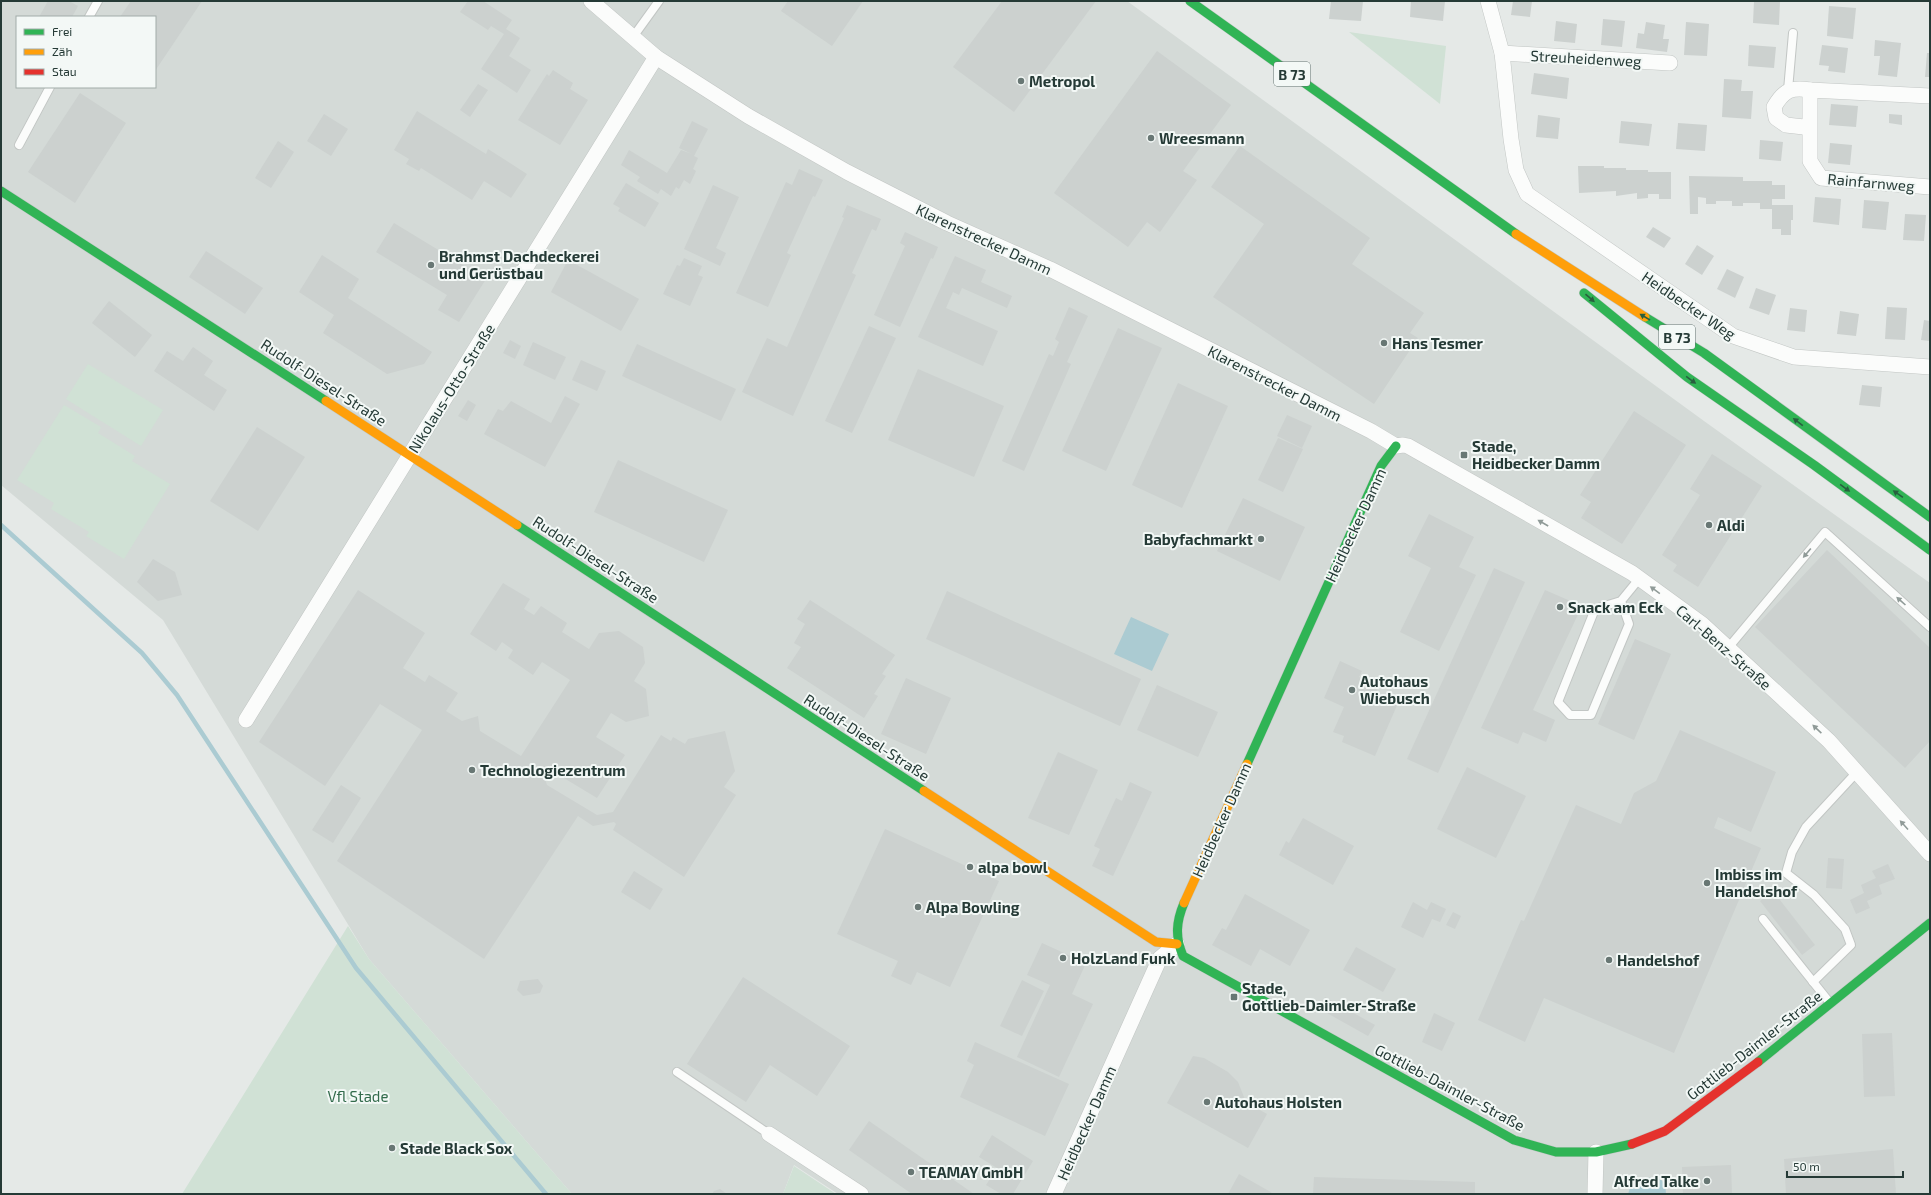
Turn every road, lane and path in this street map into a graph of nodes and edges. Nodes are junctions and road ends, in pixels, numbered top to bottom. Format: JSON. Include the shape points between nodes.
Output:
{"nodes":[{"id":1,"x":98,"y":1,"type":"edge"},
{"id":2,"x":591,"y":1,"type":"edge"},
{"id":3,"x":659,"y":1,"type":"edge"},
{"id":4,"x":1190,"y":1,"type":"edge"},
{"id":5,"x":1488,"y":1,"type":"edge"},
{"id":6,"x":90,"y":16,"type":"edge"},
{"id":7,"x":1793,"y":33,"type":"dead end"},
{"id":8,"x":633,"y":37,"type":"junction"},
{"id":9,"x":1502,"y":53,"type":"junction"},
{"id":10,"x":656,"y":57,"type":"junction"},
{"id":11,"x":1670,"y":64,"type":"dead end"},
{"id":12,"x":49,"y":88,"type":"edge"},
{"id":13,"x":1788,"y":90,"type":"junction"},
{"id":14,"x":1810,"y":90,"type":"junction"},
{"id":15,"x":1930,"y":96,"type":"edge"},
{"id":16,"x":1809,"y":124,"type":"junction"},
{"id":17,"x":19,"y":145,"type":"dead end"},
{"id":18,"x":1930,"y":187,"type":"edge"},
{"id":19,"x":1,"y":191,"type":"edge"},
{"id":20,"x":1518,"y":236,"type":"junction"},
{"id":21,"x":1566,"y":278,"type":"dead end"},
{"id":22,"x":1578,"y":288,"type":"dead end"},
{"id":23,"x":1930,"y":367,"type":"edge"},
{"id":24,"x":1396,"y":446,"type":"junction"},
{"id":25,"x":410,"y":454,"type":"junction"},
{"id":26,"x":1930,"y":517,"type":"edge"},
{"id":27,"x":1930,"y":550,"type":"edge"},
{"id":28,"x":1639,"y":579,"type":"junction"},
{"id":29,"x":1621,"y":601,"type":"junction"},
{"id":30,"x":1930,"y":627,"type":"edge"},
{"id":31,"x":1728,"y":648,"type":"junction"},
{"id":32,"x":246,"y":720,"type":"dead end"},
{"id":33,"x":1857,"y":772,"type":"junction"},
{"id":34,"x":1930,"y":854,"type":"edge"},
{"id":35,"x":1764,"y":919,"type":"dead end"},
{"id":36,"x":1927,"y":926,"type":"edge"},
{"id":37,"x":1930,"y":937,"type":"edge"},
{"id":38,"x":1177,"y":944,"type":"junction"},
{"id":39,"x":1813,"y":982,"type":"junction"},
{"id":40,"x":1830,"y":1003,"type":"junction"},
{"id":41,"x":677,"y":1072,"type":"dead end"},
{"id":42,"x":769,"y":1134,"type":"joint"},
{"id":43,"x":1596,"y":1152,"type":"junction"},
{"id":44,"x":861,"y":1194,"type":"edge"},
{"id":45,"x":1054,"y":1194,"type":"edge"},
{"id":46,"x":1595,"y":1194,"type":"edge"}],
"edges":[{"from":1,"to":6,"type":"lane"},
{"from":2,"to":8,"type":"street","name":"Klarenstrecker Damm"},
{"from":3,"to":8,"type":"lane"},
{"from":4,"to":20,"type":"street","number":"B 73"},
{"from":5,"to":9,"type":"street"},
{"from":7,"to":13,"type":"lane"},
{"from":8,"to":10,"type":"street","name":"Klarenstrecker Damm"},
{"from":9,"to":11,"type":"street","name":"Streuheidenweg"},
{"from":9,"to":23,"type":"street","name":"Heidbecker Weg","via":[[1516,170],[1527,194],[1733,336],[1794,357]]},
{"from":10,"to":24,"type":"street","name":"Klarenstrecker Damm","via":[[748,116],[852,175],[947,223],[1061,275]]},
{"from":10,"to":25,"type":"street","name":"Nikolaus-Otto-Straße"},
{"from":12,"to":17,"type":"lane"},
{"from":13,"to":14,"type":"street"},
{"from":13,"to":16,"type":"street","via":[[1780,96],[1774,107],[1776,118],[1786,125],[1804,127]]},
{"from":14,"to":15,"type":"street"},
{"from":14,"to":16,"type":"street","name":"Rainfarnweg"},
{"from":16,"to":18,"type":"street","name":"Rainfarnweg","via":[[1810,161],[1821,178]]},
{"from":19,"to":25,"type":"street","name":"Rudolf-Diesel-Straße"},
{"from":20,"to":21,"type":"street","number":"B 73"},
{"from":26,"to":20,"type":"street","number":"B 73","one_way":true,"via":[[1710,357]]},
{"from":22,"to":27,"type":"street","number":"B 73","one_way":true,"via":[[1687,377],[1814,464]]},
{"from":28,"to":24,"type":"street","name":"Carl-Benz-Straße","one_way":true,"via":[[1429,457],[1403,444]]},
{"from":24,"to":38,"type":"street","name":"Heidbecker Damm","via":[[1381,466],[1242,774],[1178,922]]},
{"from":25,"to":32,"type":"street","name":"Nikolaus-Otto-Straße"},
{"from":25,"to":38,"type":"street","name":"Rudolf-Diesel-Straße","via":[[1138,931],[1156,942]]},
{"from":28,"to":29,"type":"lane"},
{"from":31,"to":28,"type":"street","name":"Carl-Benz-Straße","one_way":true,"via":[[1702,624]]},
{"from":29,"to":29,"type":"lane","via":[[1595,609],[1558,702],[1570,715],[1591,715],[1629,624]]},
{"from":30,"to":31,"type":"lane","one_way":true,"via":[[1825,532]]},
{"from":33,"to":31,"type":"street","name":"Carl-Benz-Straße","one_way":true,"via":[[1830,741]]},
{"from":34,"to":33,"type":"street","name":"Carl-Benz-Straße","one_way":true},
{"from":33,"to":39,"type":"lane","via":[[1806,827],[1792,852],[1786,873],[1814,895],[1845,929],[1851,945]]},
{"from":35,"to":39,"type":"lane"},
{"from":36,"to":37,"type":"lane"},
{"from":36,"to":40,"type":"street","name":"Gottlieb-Daimler-Straße"},
{"from":38,"to":43,"type":"street","name":"Gottlieb-Daimler-Straße","via":[[1183,956],[1194,963],[1514,1140],[1556,1152]]},
{"from":38,"to":45,"type":"street","name":"Heidbecker Damm","via":[[1160,958]]},
{"from":39,"to":40,"type":"lane"},
{"from":40,"to":43,"type":"street","name":"Gottlieb-Daimler-Straße","via":[[1736,1079],[1665,1131],[1635,1143]]},
{"from":41,"to":42,"type":"lane"},
{"from":42,"to":44,"type":"street"},
{"from":43,"to":46,"type":"street"}]}
